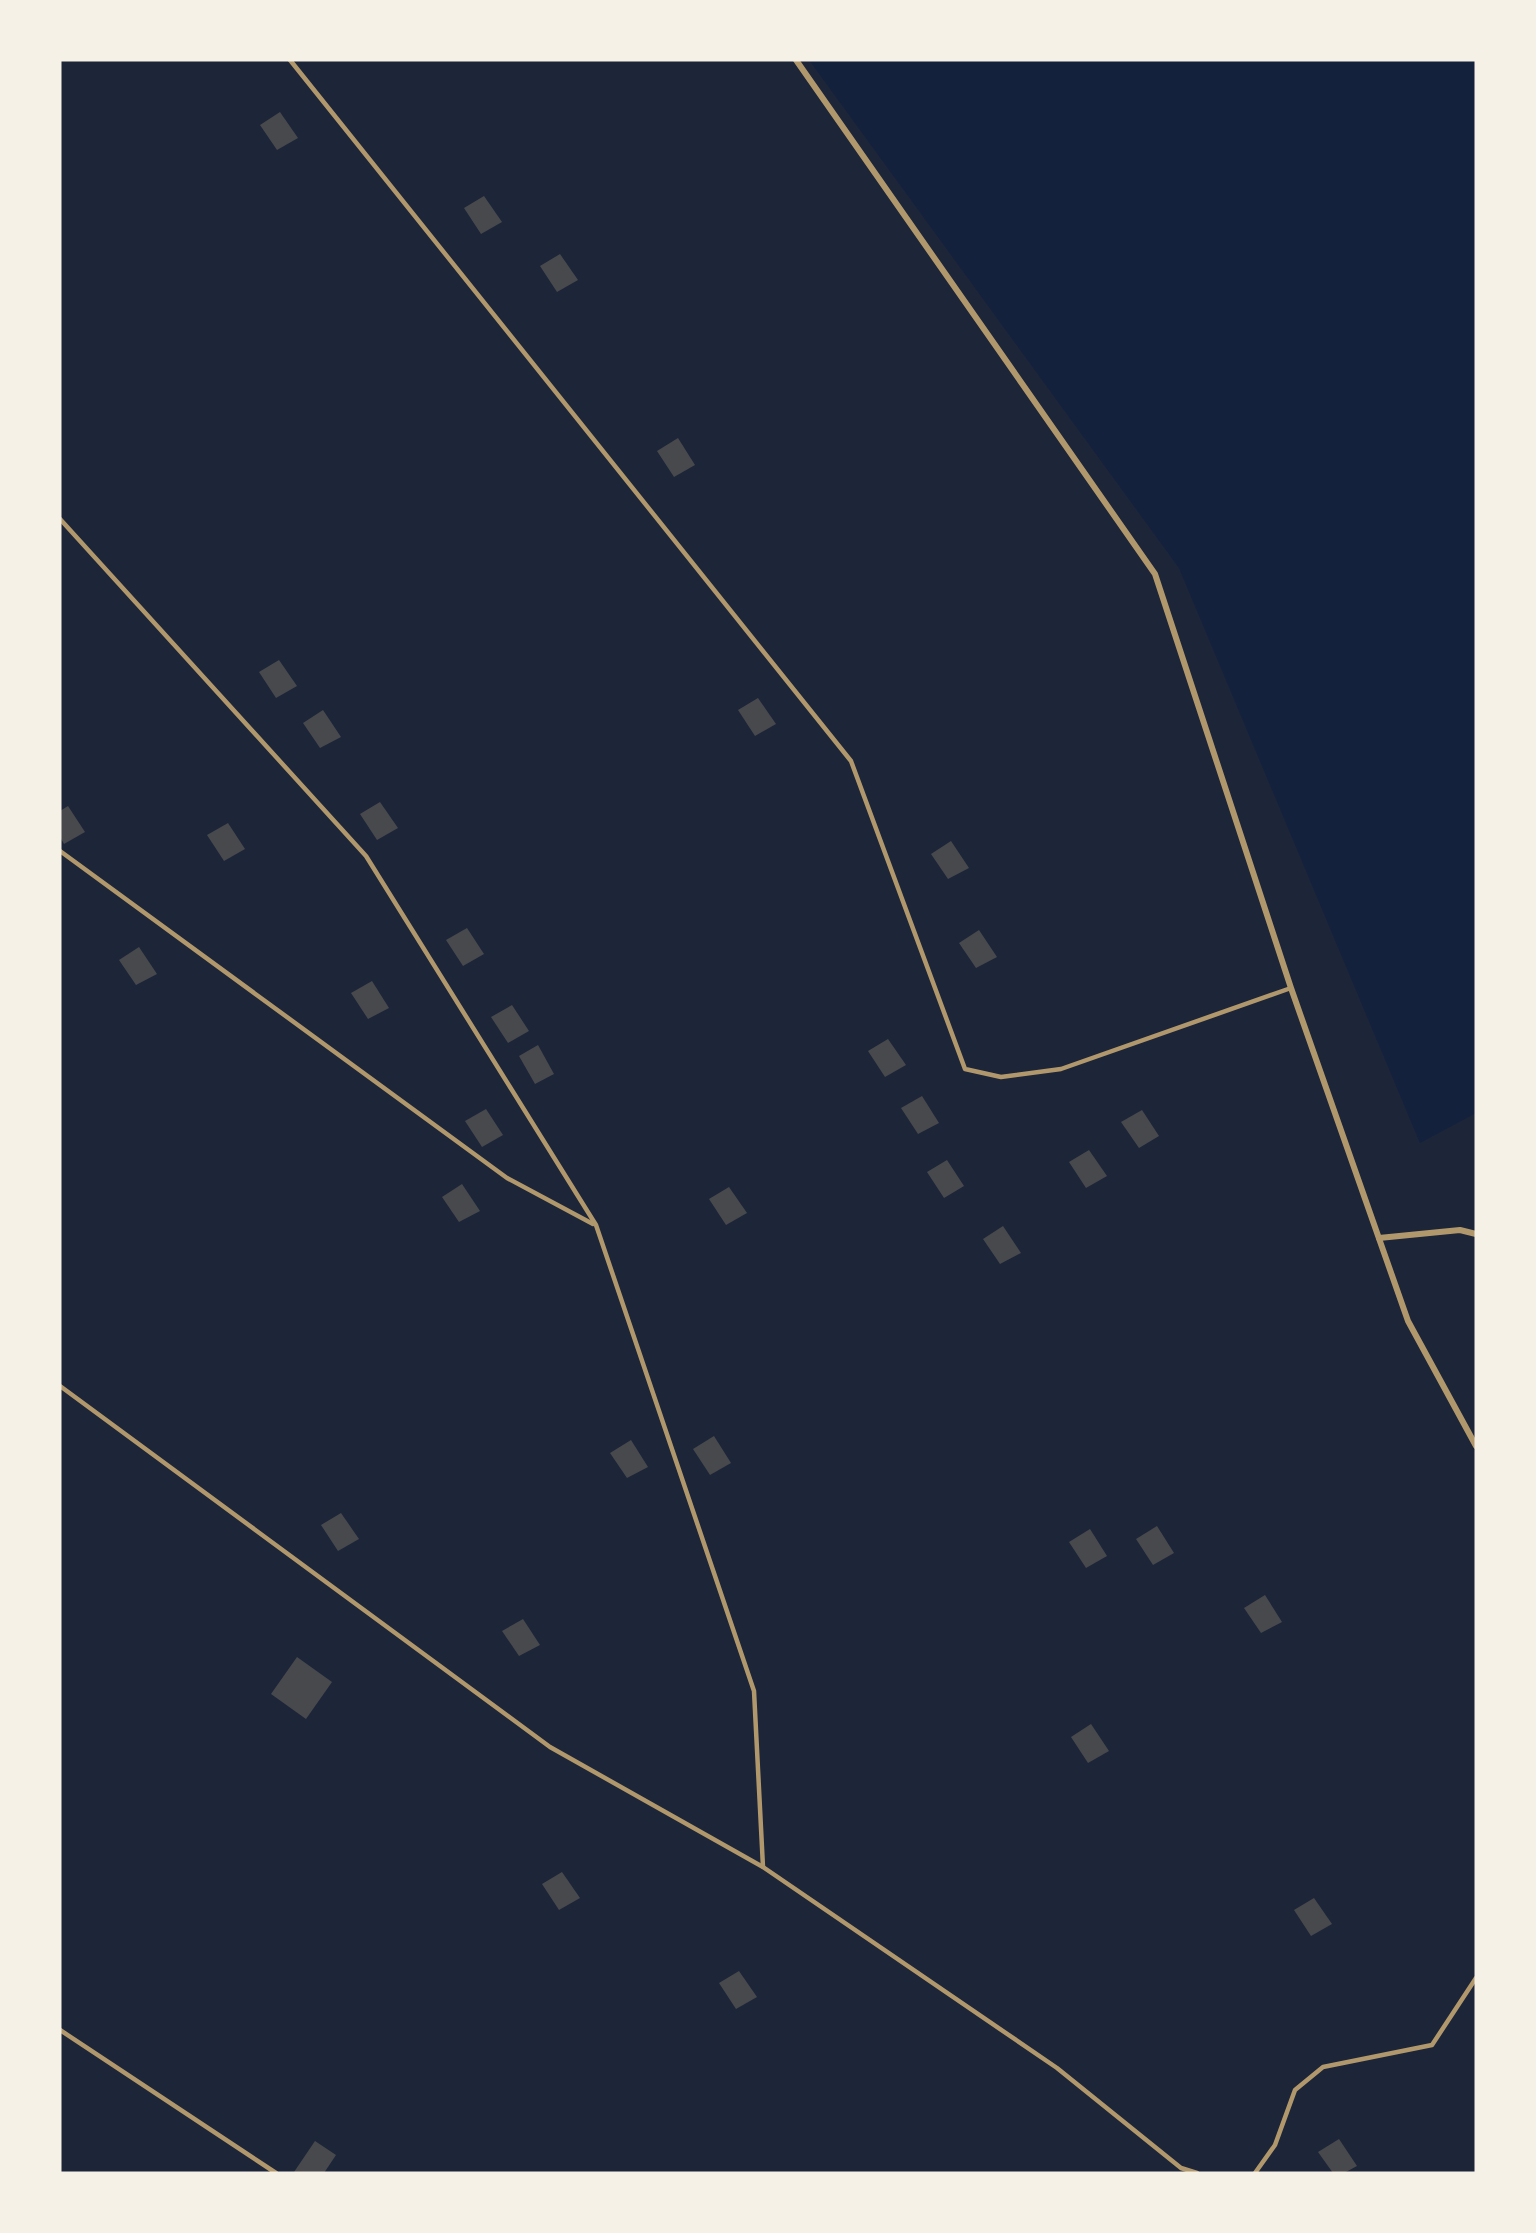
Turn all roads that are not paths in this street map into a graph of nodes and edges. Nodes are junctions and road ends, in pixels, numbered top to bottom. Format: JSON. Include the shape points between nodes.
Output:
{"nodes":[{"id":1,"x":290,"y":60,"type":"edge"},
{"id":2,"x":796,"y":60,"type":"edge"},
{"id":3,"x":60,"y":519,"type":"edge"},
{"id":4,"x":60,"y":851,"type":"edge"},
{"id":5,"x":1291,"y":988,"type":"junction"},
{"id":6,"x":596,"y":1225,"type":"junction"},
{"id":7,"x":1476,"y":1234,"type":"edge"},
{"id":8,"x":1379,"y":1238,"type":"junction"},
{"id":9,"x":60,"y":1386,"type":"edge"},
{"id":10,"x":1476,"y":1446,"type":"edge"},
{"id":11,"x":763,"y":1867,"type":"junction"},
{"id":12,"x":1476,"y":1978,"type":"edge"},
{"id":13,"x":60,"y":2030,"type":"edge"},
{"id":14,"x":276,"y":2173,"type":"edge"},
{"id":15,"x":1197,"y":2173,"type":"edge"},
{"id":16,"x":1255,"y":2173,"type":"edge"}],
"edges":[{"from":1,"to":5,"type":"lane","via":[[852,761],[965,1069],[1000,1077],[1061,1069]]},
{"from":2,"to":5,"type":"street","via":[[1155,574]]},
{"from":3,"to":6,"type":"lane","via":[[366,856]]},
{"from":4,"to":6,"type":"lane","via":[[507,1178]]},
{"from":5,"to":8,"type":"street"},
{"from":6,"to":11,"type":"lane","via":[[754,1691]]},
{"from":7,"to":8,"type":"street","via":[[1460,1230]]},
{"from":8,"to":10,"type":"street","via":[[1408,1321]]},
{"from":9,"to":11,"type":"lane","via":[[550,1747]]},
{"from":11,"to":15,"type":"lane","via":[[1057,2068],[1181,2168]]},
{"from":12,"to":16,"type":"lane","via":[[1432,2045],[1323,2067],[1295,2090],[1275,2145]]},
{"from":13,"to":14,"type":"lane"}]}
